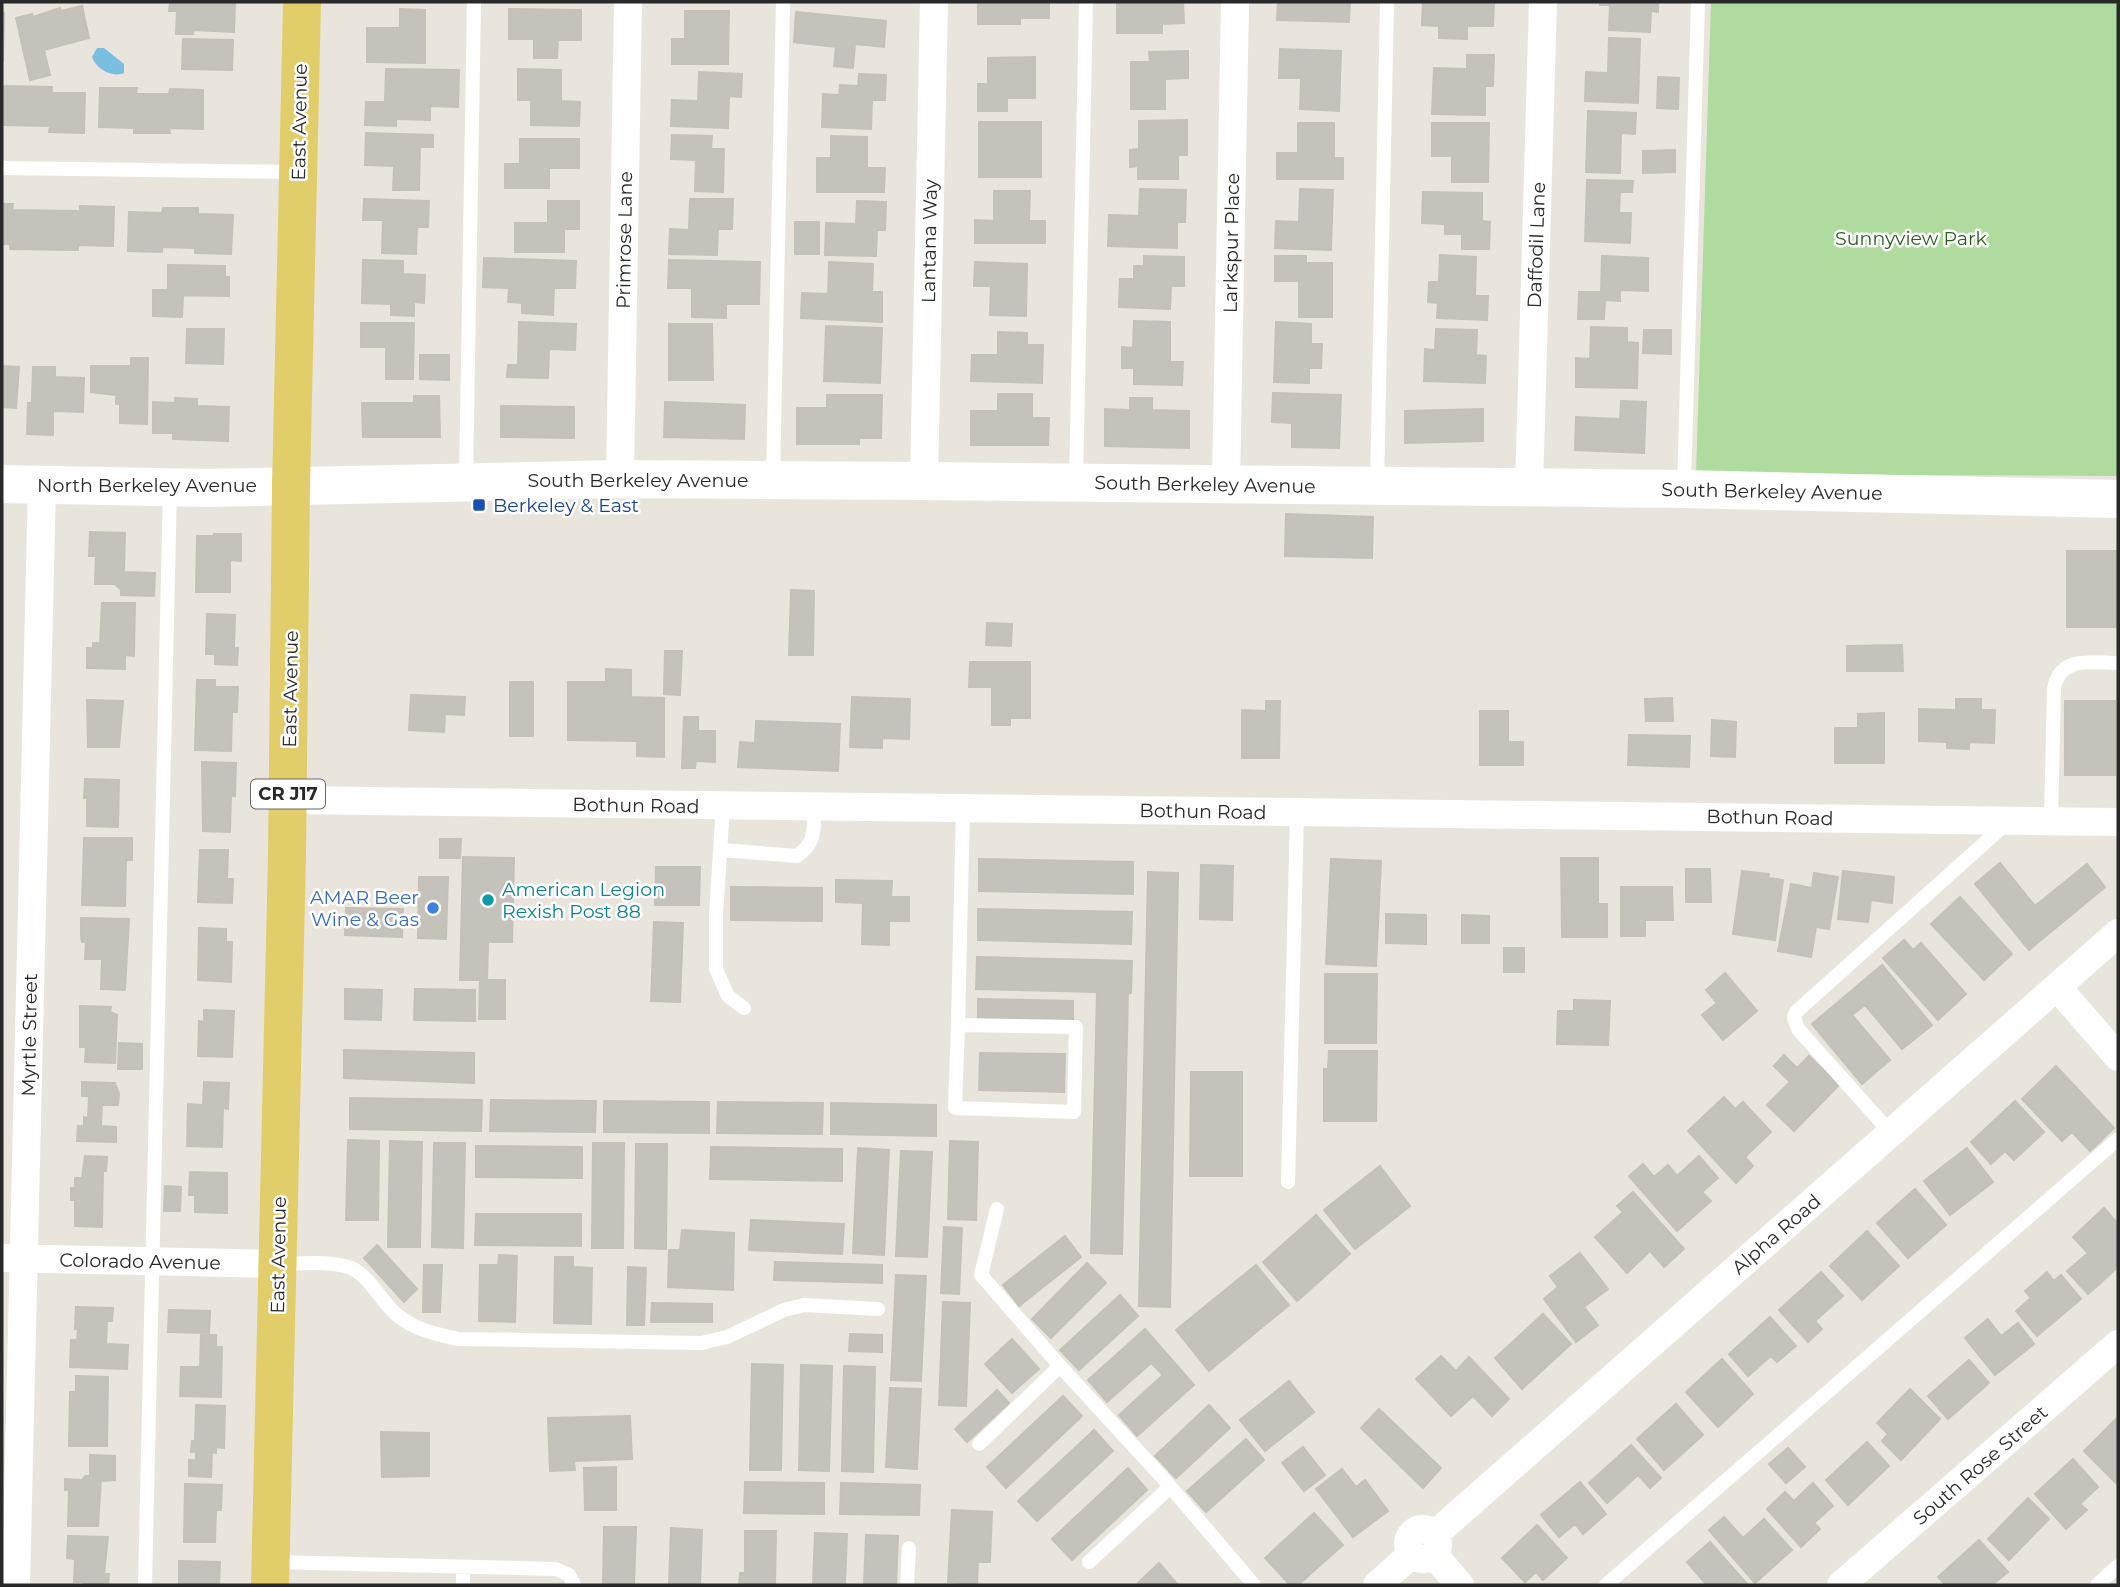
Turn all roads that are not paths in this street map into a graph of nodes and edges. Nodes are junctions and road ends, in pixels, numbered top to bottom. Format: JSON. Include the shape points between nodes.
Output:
{"nodes":[{"id":1,"x":302,"y":2,"type":"edge"},
{"id":2,"x":474,"y":2,"type":"edge"},
{"id":3,"x":628,"y":2,"type":"edge"},
{"id":4,"x":783,"y":2,"type":"edge"},
{"id":5,"x":934,"y":2,"type":"edge"},
{"id":6,"x":1086,"y":2,"type":"edge"},
{"id":7,"x":1235,"y":2,"type":"edge"},
{"id":8,"x":1387,"y":2,"type":"edge"},
{"id":9,"x":1543,"y":2,"type":"edge"},
{"id":10,"x":1698,"y":2,"type":"edge"},
{"id":11,"x":2,"y":168,"type":"edge"},
{"id":12,"x":298,"y":172,"type":"junction"},
{"id":13,"x":620,"y":479,"type":"junction"},
{"id":14,"x":773,"y":480,"type":"junction"},
{"id":15,"x":466,"y":481,"type":"junction"},
{"id":16,"x":924,"y":481,"type":"junction"},
{"id":17,"x":1076,"y":483,"type":"junction"},
{"id":18,"x":2,"y":484,"type":"edge"},
{"id":19,"x":42,"y":484,"type":"junction"},
{"id":20,"x":1226,"y":484,"type":"junction"},
{"id":21,"x":292,"y":485,"type":"junction"},
{"id":22,"x":1377,"y":486,"type":"junction"},
{"id":23,"x":170,"y":487,"type":"junction"},
{"id":24,"x":1530,"y":488,"type":"junction"},
{"id":25,"x":1684,"y":489,"type":"junction"},
{"id":26,"x":2118,"y":499,"type":"edge"},
{"id":27,"x":2118,"y":663,"type":"edge"},
{"id":28,"x":288,"y":800,"type":"junction"},
{"id":29,"x":723,"y":806,"type":"junction"},
{"id":30,"x":815,"y":807,"type":"junction"},
{"id":31,"x":963,"y":808,"type":"junction"},
{"id":32,"x":1297,"y":812,"type":"junction"},
{"id":33,"x":2009,"y":821,"type":"junction"},
{"id":34,"x":2051,"y":821,"type":"junction"},
{"id":35,"x":2118,"y":822,"type":"edge"},
{"id":36,"x":722,"y":850,"type":"junction"},
{"id":37,"x":2118,"y":933,"type":"edge"},
{"id":38,"x":2057,"y":987,"type":"junction"},
{"id":39,"x":744,"y":1008,"type":"dead end"},
{"id":40,"x":958,"y":1025,"type":"junction"},
{"id":41,"x":2118,"y":1056,"type":"edge"},
{"id":42,"x":1891,"y":1133,"type":"junction"},
{"id":43,"x":2118,"y":1139,"type":"edge"},
{"id":44,"x":1288,"y":1182,"type":"dead end"},
{"id":45,"x":997,"y":1209,"type":"dead end"},
{"id":46,"x":13,"y":1258,"type":"edge"},
{"id":47,"x":152,"y":1261,"type":"junction"},
{"id":48,"x":278,"y":1264,"type":"junction"},
{"id":49,"x":878,"y":1309,"type":"dead end"},
{"id":50,"x":2118,"y":1344,"type":"edge"},
{"id":51,"x":1060,"y":1366,"type":"junction"},
{"id":52,"x":979,"y":1444,"type":"dead end"},
{"id":53,"x":1170,"y":1487,"type":"junction"},
{"id":54,"x":909,"y":1548,"type":"dead end"},
{"id":55,"x":1427,"y":1548,"type":"junction"},
{"id":56,"x":1089,"y":1562,"type":"dead end"},
{"id":57,"x":2118,"y":1566,"type":"edge"},
{"id":58,"x":463,"y":1567,"type":"junction"},
{"id":59,"x":270,"y":1574,"type":"edge"},
{"id":60,"x":16,"y":1585,"type":"edge"},
{"id":61,"x":145,"y":1585,"type":"edge"},
{"id":62,"x":463,"y":1585,"type":"edge"},
{"id":63,"x":574,"y":1585,"type":"edge"},
{"id":64,"x":907,"y":1585,"type":"edge"},
{"id":65,"x":1254,"y":1585,"type":"edge"},
{"id":66,"x":1377,"y":1585,"type":"edge"},
{"id":67,"x":1460,"y":1585,"type":"edge"},
{"id":68,"x":1606,"y":1585,"type":"edge"},
{"id":69,"x":1841,"y":1585,"type":"edge"},
{"id":70,"x":2097,"y":1585,"type":"edge"}],
"edges":[{"from":1,"to":12,"type":"main road","name":"East Avenue","number":"CR J17"},
{"from":2,"to":15,"type":"lane"},
{"from":3,"to":13,"type":"street","name":"Primrose Lane"},
{"from":4,"to":14,"type":"lane"},
{"from":5,"to":16,"type":"street","name":"Lantana Way"},
{"from":6,"to":17,"type":"lane"},
{"from":7,"to":20,"type":"street","name":"Larkspur Place"},
{"from":8,"to":22,"type":"lane"},
{"from":9,"to":24,"type":"street","name":"Daffodil Lane"},
{"from":10,"to":25,"type":"lane"},
{"from":11,"to":12,"type":"lane"},
{"from":12,"to":21,"type":"main road","name":"East Avenue","number":"CR J17"},
{"from":13,"to":14,"type":"street","name":"South Berkeley Avenue"},
{"from":13,"to":15,"type":"street","name":"South Berkeley Avenue"},
{"from":14,"to":16,"type":"street","name":"South Berkeley Avenue"},
{"from":15,"to":21,"type":"street","name":"South Berkeley Avenue"},
{"from":16,"to":17,"type":"street","name":"South Berkeley Avenue"},
{"from":17,"to":20,"type":"street","name":"South Berkeley Avenue"},
{"from":18,"to":19,"type":"street","name":"North Berkeley Avenue"},
{"from":19,"to":23,"type":"street","name":"North Berkeley Avenue"},
{"from":19,"to":46,"type":"street","name":"Myrtle Street"},
{"from":20,"to":22,"type":"street","name":"South Berkeley Avenue"},
{"from":21,"to":23,"type":"street","name":"North Berkeley Avenue"},
{"from":21,"to":28,"type":"main road","name":"East Avenue","number":"CR J17"},
{"from":22,"to":24,"type":"street","name":"South Berkeley Avenue"},
{"from":23,"to":47,"type":"lane"},
{"from":24,"to":25,"type":"street","name":"South Berkeley Avenue"},
{"from":25,"to":26,"type":"street","name":"South Berkeley Avenue"},
{"from":27,"to":34,"type":"lane","via":[[2076,663],[2056,678]]},
{"from":28,"to":29,"type":"street","name":"Bothun Road"},
{"from":28,"to":48,"type":"main road","name":"East Avenue","number":"CR J17"},
{"from":29,"to":30,"type":"street","name":"Bothun Road"},
{"from":29,"to":36,"type":"lane"},
{"from":30,"to":31,"type":"street","name":"Bothun Road"},
{"from":30,"to":36,"type":"lane","via":[[812,839],[797,856]]},
{"from":31,"to":32,"type":"street","name":"Bothun Road"},
{"from":31,"to":40,"type":"lane"},
{"from":32,"to":33,"type":"street","name":"Bothun Road"},
{"from":32,"to":44,"type":"lane"},
{"from":33,"to":34,"type":"street","name":"Bothun Road"},
{"from":33,"to":42,"type":"lane","via":[[1794,1017],[1798,1029]]},
{"from":34,"to":35,"type":"street","name":"Bothun Road"},
{"from":36,"to":39,"type":"lane","via":[[716,969],[728,996]]},
{"from":37,"to":38,"type":"street","name":"Alpha Road"},
{"from":38,"to":41,"type":"street"},
{"from":38,"to":42,"type":"street","name":"Alpha Road"},
{"from":40,"to":40,"type":"lane","via":[[1076,1027],[1074,1112],[955,1108]]},
{"from":42,"to":55,"type":"street","name":"Alpha Road"},
{"from":43,"to":68,"type":"lane"},
{"from":45,"to":51,"type":"lane","via":[[981,1275]]},
{"from":46,"to":47,"type":"street","name":"Colorado Avenue"},
{"from":46,"to":60,"type":"street","name":"Myrtle Street"},
{"from":47,"to":48,"type":"street","name":"Colorado Avenue"},
{"from":47,"to":61,"type":"lane"},
{"from":48,"to":49,"type":"lane","via":[[350,1268],[397,1315],[425,1332],[458,1339],[701,1343],[804,1305]]},
{"from":48,"to":59,"type":"main road","name":"East Avenue","number":"CR J17"},
{"from":50,"to":69,"type":"street","name":"South Rose Street"},
{"from":51,"to":52,"type":"lane"},
{"from":51,"to":53,"type":"lane"},
{"from":53,"to":56,"type":"lane"},
{"from":53,"to":65,"type":"lane"},
{"from":54,"to":64,"type":"lane"},
{"from":55,"to":66,"type":"street","name":"Alpha Road"},
{"from":55,"to":67,"type":"street"},
{"from":57,"to":70,"type":"lane"},
{"from":58,"to":59,"type":"lane"},
{"from":58,"to":62,"type":"lane"},
{"from":58,"to":63,"type":"lane","via":[[556,1569],[569,1575]]}]}
